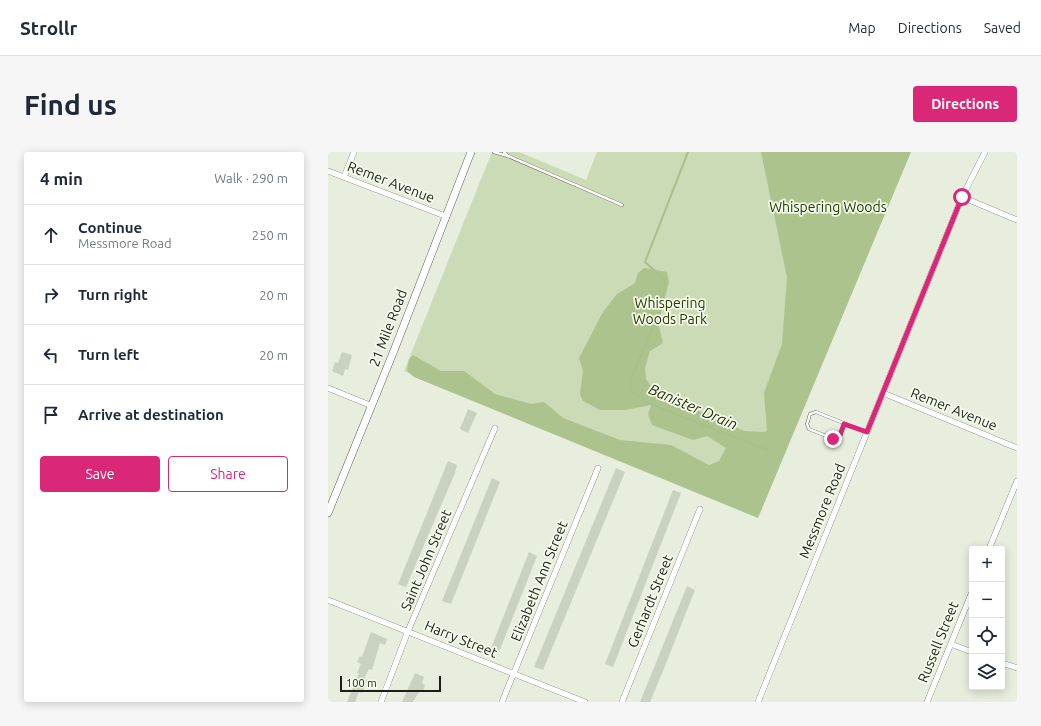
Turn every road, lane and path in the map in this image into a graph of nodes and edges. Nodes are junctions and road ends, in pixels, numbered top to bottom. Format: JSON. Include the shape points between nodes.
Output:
{"nodes":[{"id":1,"x":354,"y":152,"type":"edge"},
{"id":2,"x":471,"y":152,"type":"edge"},
{"id":3,"x":494,"y":152,"type":"edge"},
{"id":4,"x":504,"y":152,"type":"edge"},
{"id":5,"x":985,"y":152,"type":"edge"},
{"id":6,"x":508,"y":156,"type":"junction"},
{"id":7,"x":328,"y":171,"type":"edge"},
{"id":8,"x":344,"y":177,"type":"junction"},
{"id":9,"x":962,"y":197,"type":"junction"},
{"id":10,"x":622,"y":205,"type":"dead end"},
{"id":11,"x":445,"y":216,"type":"junction"},
{"id":12,"x":1017,"y":220,"type":"edge"},
{"id":13,"x":328,"y":388,"type":"edge"},
{"id":14,"x":883,"y":393,"type":"junction"},
{"id":15,"x":372,"y":406,"type":"junction"},
{"id":16,"x":844,"y":424,"type":"junction"},
{"id":17,"x":495,"y":428,"type":"dead end"},
{"id":18,"x":867,"y":432,"type":"junction"},
{"id":19,"x":1017,"y":448,"type":"edge"},
{"id":20,"x":598,"y":468,"type":"dead end"},
{"id":21,"x":1017,"y":481,"type":"edge"},
{"id":22,"x":700,"y":509,"type":"dead end"},
{"id":23,"x":328,"y":513,"type":"edge"},
{"id":24,"x":990,"y":546,"type":"edge"},
{"id":25,"x":969,"y":599,"type":"edge"},
{"id":26,"x":328,"y":600,"type":"edge"},
{"id":27,"x":408,"y":631,"type":"junction"},
{"id":28,"x":951,"y":644,"type":"junction"},
{"id":29,"x":969,"y":651,"type":"edge"},
{"id":30,"x":1005,"y":664,"type":"edge"},
{"id":31,"x":1017,"y":668,"type":"edge"},
{"id":32,"x":514,"y":674,"type":"junction"},
{"id":33,"x":380,"y":702,"type":"edge"},
{"id":34,"x":502,"y":702,"type":"edge"},
{"id":35,"x":585,"y":702,"type":"edge"},
{"id":36,"x":622,"y":702,"type":"edge"},
{"id":37,"x":758,"y":702,"type":"edge"},
{"id":38,"x":927,"y":702,"type":"edge"}],
"edges":[{"from":1,"to":8,"type":"street"},
{"from":2,"to":11,"type":"street","name":"21 Mile Road"},
{"from":3,"to":6,"type":"lane"},
{"from":4,"to":6,"type":"lane"},
{"from":5,"to":9,"type":"street","name":"Messmore Road"},
{"from":6,"to":10,"type":"lane"},
{"from":7,"to":8,"type":"street","name":"Remer Avenue"},
{"from":8,"to":11,"type":"street","name":"Remer Avenue"},
{"from":9,"to":12,"type":"street"},
{"from":9,"to":14,"type":"street","name":"Messmore Road"},
{"from":11,"to":15,"type":"street","name":"21 Mile Road"},
{"from":13,"to":15,"type":"street"},
{"from":14,"to":18,"type":"street","name":"Messmore Road"},
{"from":14,"to":19,"type":"street","name":"Remer Avenue"},
{"from":15,"to":23,"type":"street","name":"21 Mile Road"},
{"from":16,"to":16,"type":"lane","via":[[816,412],[810,414],[807,424],[808,429],[836,440]]},
{"from":16,"to":18,"type":"lane"},
{"from":17,"to":27,"type":"street","name":"Saint John Street"},
{"from":18,"to":37,"type":"street","name":"Messmore Road"},
{"from":20,"to":32,"type":"street","name":"Elizabeth Ann Street"},
{"from":21,"to":24,"type":"street"},
{"from":22,"to":36,"type":"street","name":"Gerhardt Street"},
{"from":25,"to":28,"type":"street","name":"Russell Street"},
{"from":26,"to":27,"type":"street","name":"Harry Street"},
{"from":27,"to":32,"type":"street","name":"Harry Street"},
{"from":27,"to":33,"type":"street","name":"Saint John Street"},
{"from":28,"to":29,"type":"street"},
{"from":28,"to":38,"type":"street","name":"Russell Street"},
{"from":30,"to":31,"type":"street"},
{"from":32,"to":34,"type":"street","name":"Elizabeth Ann Street"},
{"from":32,"to":35,"type":"street","name":"Harry Street"}]}
